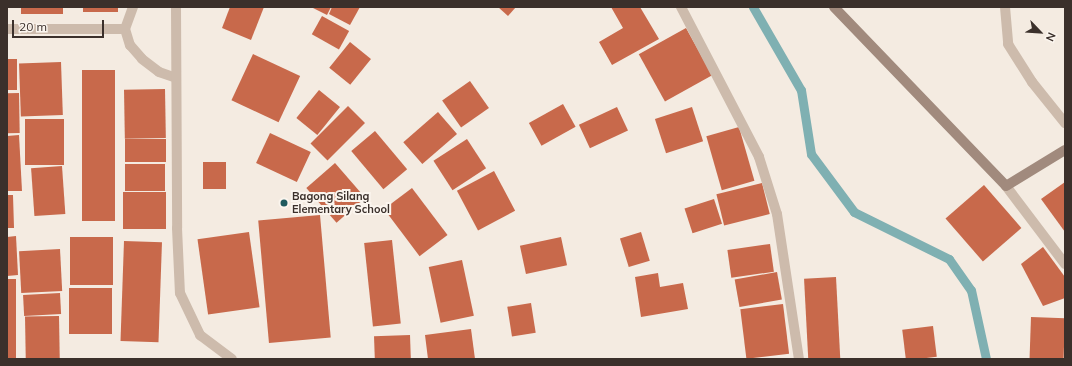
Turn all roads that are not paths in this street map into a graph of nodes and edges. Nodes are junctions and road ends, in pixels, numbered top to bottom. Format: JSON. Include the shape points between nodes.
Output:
{"nodes":[{"id":1,"x":133,"y":7,"type":"edge"},
{"id":2,"x":176,"y":7,"type":"edge"},
{"id":3,"x":681,"y":7,"type":"edge"},
{"id":4,"x":834,"y":7,"type":"edge"},
{"id":5,"x":1005,"y":7,"type":"edge"},
{"id":6,"x":7,"y":29,"type":"edge"},
{"id":7,"x":125,"y":29,"type":"junction"},
{"id":8,"x":176,"y":78,"type":"junction"},
{"id":9,"x":1065,"y":123,"type":"edge"},
{"id":10,"x":1065,"y":150,"type":"edge"},
{"id":11,"x":1006,"y":186,"type":"junction"},
{"id":12,"x":1065,"y":264,"type":"edge"},
{"id":13,"x":232,"y":359,"type":"edge"},
{"id":14,"x":799,"y":359,"type":"edge"}],
"edges":[{"from":1,"to":7,"type":"street"},
{"from":2,"to":8,"type":"street"},
{"from":3,"to":14,"type":"street","via":[[759,157],[777,214]]},
{"from":4,"to":11,"type":"street"},
{"from":5,"to":9,"type":"street","via":[[1008,44],[1032,82]]},
{"from":6,"to":7,"type":"street"},
{"from":7,"to":8,"type":"street","via":[[130,45],[142,59],[159,72]]},
{"from":8,"to":13,"type":"street","via":[[180,294],[200,335]]},
{"from":10,"to":11,"type":"street"},
{"from":11,"to":12,"type":"street"}]}
